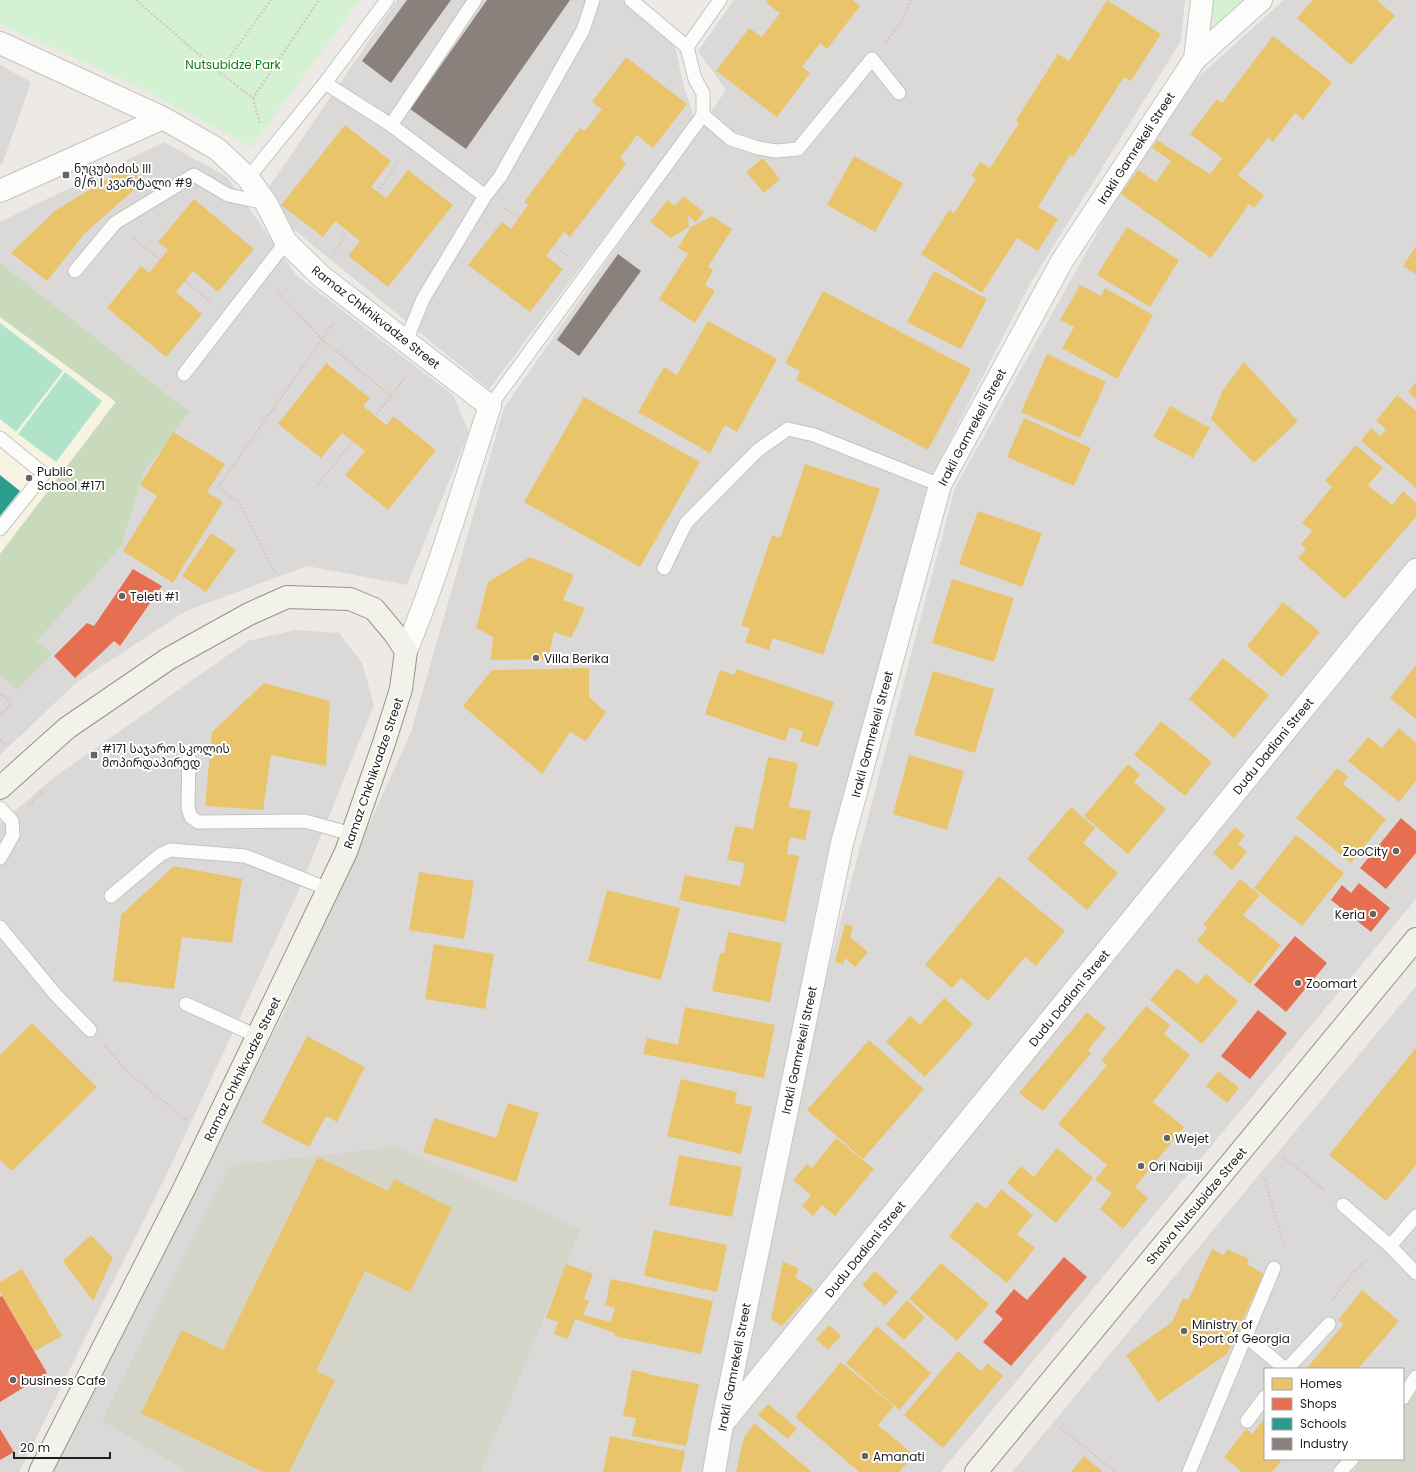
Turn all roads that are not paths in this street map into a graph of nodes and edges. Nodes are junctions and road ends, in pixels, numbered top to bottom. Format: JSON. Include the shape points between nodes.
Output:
{"nodes":[{"id":1,"x":387,"y":0,"type":"edge"},
{"id":2,"x":475,"y":0,"type":"edge"},
{"id":3,"x":593,"y":0,"type":"edge"},
{"id":4,"x":631,"y":0,"type":"edge"},
{"id":5,"x":720,"y":0,"type":"edge"},
{"id":6,"x":1202,"y":0,"type":"edge"},
{"id":7,"x":1261,"y":0,"type":"edge"},
{"id":8,"x":0,"y":43,"type":"edge"},
{"id":9,"x":687,"y":46,"type":"junction"},
{"id":10,"x":1194,"y":59,"type":"junction"},
{"id":11,"x":325,"y":82,"type":"junction"},
{"id":12,"x":899,"y":93,"type":"dead end"},
{"id":13,"x":703,"y":115,"type":"junction"},
{"id":14,"x":163,"y":118,"type":"junction"},
{"id":15,"x":391,"y":125,"type":"junction"},
{"id":16,"x":248,"y":178,"type":"junction"},
{"id":17,"x":0,"y":190,"type":"edge"},
{"id":18,"x":485,"y":196,"type":"junction"},
{"id":19,"x":266,"y":203,"type":"junction"},
{"id":20,"x":286,"y":242,"type":"junction"},
{"id":21,"x":75,"y":271,"type":"dead end"},
{"id":22,"x":406,"y":341,"type":"junction"},
{"id":23,"x":184,"y":374,"type":"dead end"},
{"id":24,"x":490,"y":406,"type":"junction"},
{"id":25,"x":0,"y":438,"type":"edge"},
{"id":26,"x":940,"y":485,"type":"junction"},
{"id":27,"x":0,"y":529,"type":"edge"},
{"id":28,"x":664,"y":568,"type":"dead end"},
{"id":29,"x":1416,"y":570,"type":"edge"},
{"id":30,"x":406,"y":651,"type":"junction"},
{"id":31,"x":189,"y":751,"type":"dead end"},
{"id":32,"x":0,"y":788,"type":"edge"},
{"id":33,"x":0,"y":808,"type":"edge"},
{"id":34,"x":352,"y":834,"type":"junction"},
{"id":35,"x":0,"y":858,"type":"edge"},
{"id":36,"x":328,"y":889,"type":"junction"},
{"id":37,"x":111,"y":896,"type":"dead end"},
{"id":38,"x":0,"y":927,"type":"edge"},
{"id":39,"x":1416,"y":939,"type":"edge"},
{"id":40,"x":186,"y":1004,"type":"dead end"},
{"id":41,"x":90,"y":1030,"type":"road end"},
{"id":42,"x":257,"y":1036,"type":"junction"},
{"id":43,"x":1343,"y":1205,"type":"road end"},
{"id":44,"x":1416,"y":1216,"type":"edge"},
{"id":45,"x":1390,"y":1246,"type":"junction"},
{"id":46,"x":1274,"y":1268,"type":"road end"},
{"id":47,"x":1416,"y":1273,"type":"edge"},
{"id":48,"x":1329,"y":1324,"type":"road end"},
{"id":49,"x":1246,"y":1336,"type":"junction"},
{"id":50,"x":1285,"y":1368,"type":"edge"},
{"id":51,"x":1287,"y":1368,"type":"edge"},
{"id":52,"x":1416,"y":1377,"type":"edge"},
{"id":53,"x":1404,"y":1396,"type":"edge"},
{"id":54,"x":1264,"y":1399,"type":"edge"},
{"id":55,"x":1247,"y":1421,"type":"dead end"},
{"id":56,"x":722,"y":1425,"type":"junction"},
{"id":57,"x":1351,"y":1460,"type":"edge"},
{"id":58,"x":40,"y":1472,"type":"edge"},
{"id":59,"x":714,"y":1472,"type":"edge"},
{"id":60,"x":976,"y":1472,"type":"edge"},
{"id":61,"x":1189,"y":1472,"type":"edge"},
{"id":62,"x":1340,"y":1472,"type":"edge"}],
"edges":[{"from":1,"to":11,"type":"lane"},
{"from":2,"to":15,"type":"lane"},
{"from":3,"to":18,"type":"lane","via":[[583,30],[500,177]]},
{"from":4,"to":9,"type":"lane"},
{"from":5,"to":9,"type":"lane"},
{"from":6,"to":10,"type":"street","name":"Irakli Gamrekeli Street"},
{"from":7,"to":10,"type":"street","name":"Irakli Gamrekeli Street"},
{"from":8,"to":14,"type":"street","name":"Ramaz Chkhikvadze Street"},
{"from":9,"to":13,"type":"lane","via":[[695,79],[703,93]]},
{"from":10,"to":26,"type":"street","name":"Irakli Gamrekeli Street","via":[[1062,261]]},
{"from":11,"to":15,"type":"lane"},
{"from":11,"to":16,"type":"lane"},
{"from":12,"to":13,"type":"lane","via":[[872,59],[798,149],[776,151],[738,141]]},
{"from":13,"to":24,"type":"lane"},
{"from":14,"to":16,"type":"street","name":"Ramaz Chkhikvadze Street","via":[[217,149]]},
{"from":14,"to":17,"type":"street"},
{"from":15,"to":18,"type":"lane"},
{"from":16,"to":19,"type":"street","name":"Ramaz Chkhikvadze Street"},
{"from":18,"to":22,"type":"lane","via":[[423,299]]},
{"from":19,"to":20,"type":"street","name":"Ramaz Chkhikvadze Street"},
{"from":19,"to":21,"type":"lane","via":[[228,194],[194,175],[115,223]]},
{"from":20,"to":22,"type":"street","name":"Ramaz Chkhikvadze Street","via":[[322,277]]},
{"from":20,"to":23,"type":"lane"},
{"from":22,"to":24,"type":"street","name":"Ramaz Chkhikvadze Street"},
{"from":24,"to":30,"type":"street","name":"Ramaz Chkhikvadze Street"},
{"from":25,"to":27,"type":"lane","via":[[44,474]]},
{"from":26,"to":28,"type":"lane","via":[[814,435],[788,429],[758,450],[686,524]]},
{"from":26,"to":56,"type":"street","name":"Irakli Gamrekeli Street","via":[[842,843]]},
{"from":29,"to":56,"type":"street","name":"Dudu Dadiani Street"},
{"from":30,"to":32,"type":"street","via":[[374,609],[350,599],[287,597],[248,614],[168,659],[67,728]]},
{"from":30,"to":34,"type":"street","name":"Ramaz Chkhikvadze Street","via":[[401,689]]},
{"from":31,"to":34,"type":"lane","via":[[188,808],[191,817],[198,822],[305,821]]},
{"from":33,"to":35,"type":"lane","via":[[12,821],[13,835]]},
{"from":34,"to":36,"type":"street","name":"Ramaz Chkhikvadze Street"},
{"from":36,"to":37,"type":"lane","via":[[245,856],[170,850],[160,855]]},
{"from":36,"to":42,"type":"street","name":"Ramaz Chkhikvadze Street"},
{"from":38,"to":41,"type":"lane","via":[[55,994]]},
{"from":39,"to":60,"type":"street","name":"Shalva Nutsubidze Street"},
{"from":40,"to":42,"type":"lane"},
{"from":42,"to":58,"type":"street","name":"Ramaz Chkhikvadze Street","via":[[183,1191]]},
{"from":43,"to":45,"type":"lane"},
{"from":44,"to":45,"type":"lane"},
{"from":45,"to":47,"type":"lane"},
{"from":46,"to":49,"type":"lane"},
{"from":48,"to":51,"type":"lane"},
{"from":49,"to":50,"type":"lane"},
{"from":49,"to":61,"type":"lane"},
{"from":52,"to":53,"type":"lane"},
{"from":54,"to":55,"type":"lane"},
{"from":56,"to":59,"type":"street","name":"Irakli Gamrekeli Street"},
{"from":57,"to":62,"type":"lane"}]}
